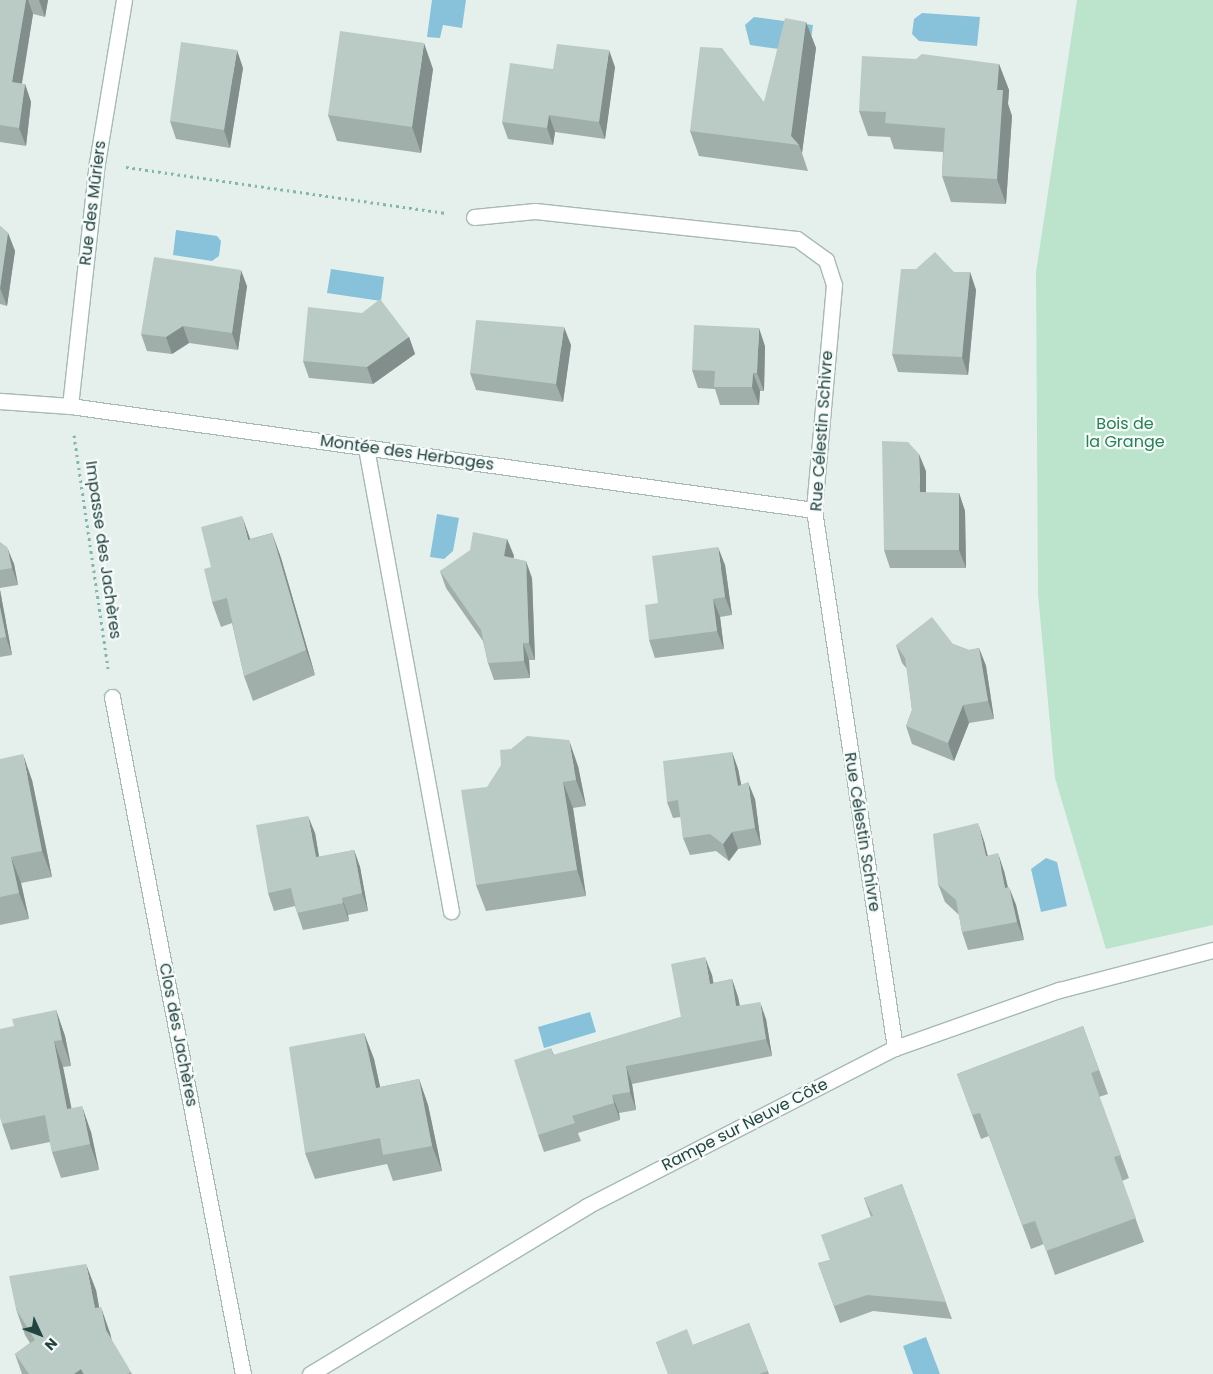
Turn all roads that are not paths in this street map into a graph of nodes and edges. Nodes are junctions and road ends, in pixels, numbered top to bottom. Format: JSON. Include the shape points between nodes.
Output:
{"nodes":[{"id":1,"x":124,"y":0,"type":"edge"},
{"id":2,"x":474,"y":217,"type":"road end"},
{"id":3,"x":0,"y":401,"type":"edge"},
{"id":4,"x":70,"y":406,"type":"junction"},
{"id":5,"x":366,"y":448,"type":"junction"},
{"id":6,"x":814,"y":510,"type":"junction"},
{"id":7,"x":112,"y":697,"type":"road end"},
{"id":8,"x":451,"y":911,"type":"dead end"},
{"id":9,"x":1213,"y":950,"type":"edge"},
{"id":10,"x":895,"y":1048,"type":"junction"},
{"id":11,"x":243,"y":1374,"type":"edge"},
{"id":12,"x":310,"y":1374,"type":"edge"}],
"edges":[{"from":1,"to":4,"type":"street","name":"Rue des Mûriers","via":[[97,163]]},
{"from":2,"to":6,"type":"street","name":"Rue Célestin Schivre","via":[[535,211],[797,239],[826,260],[834,285]]},
{"from":3,"to":4,"type":"street","name":"Montée des Herbages"},
{"from":4,"to":5,"type":"street","name":"Montée des Herbages"},
{"from":5,"to":6,"type":"street","name":"Montée des Herbages"},
{"from":5,"to":8,"type":"street"},
{"from":6,"to":10,"type":"street","name":"Rue Célestin Schivre"},
{"from":7,"to":11,"type":"street","name":"Clos des Jachères"},
{"from":9,"to":10,"type":"street","name":"Rampe sur Neuve Côte","via":[[1059,990]]},
{"from":10,"to":12,"type":"street","name":"Rampe sur Neuve Côte","via":[[587,1206]]}]}
